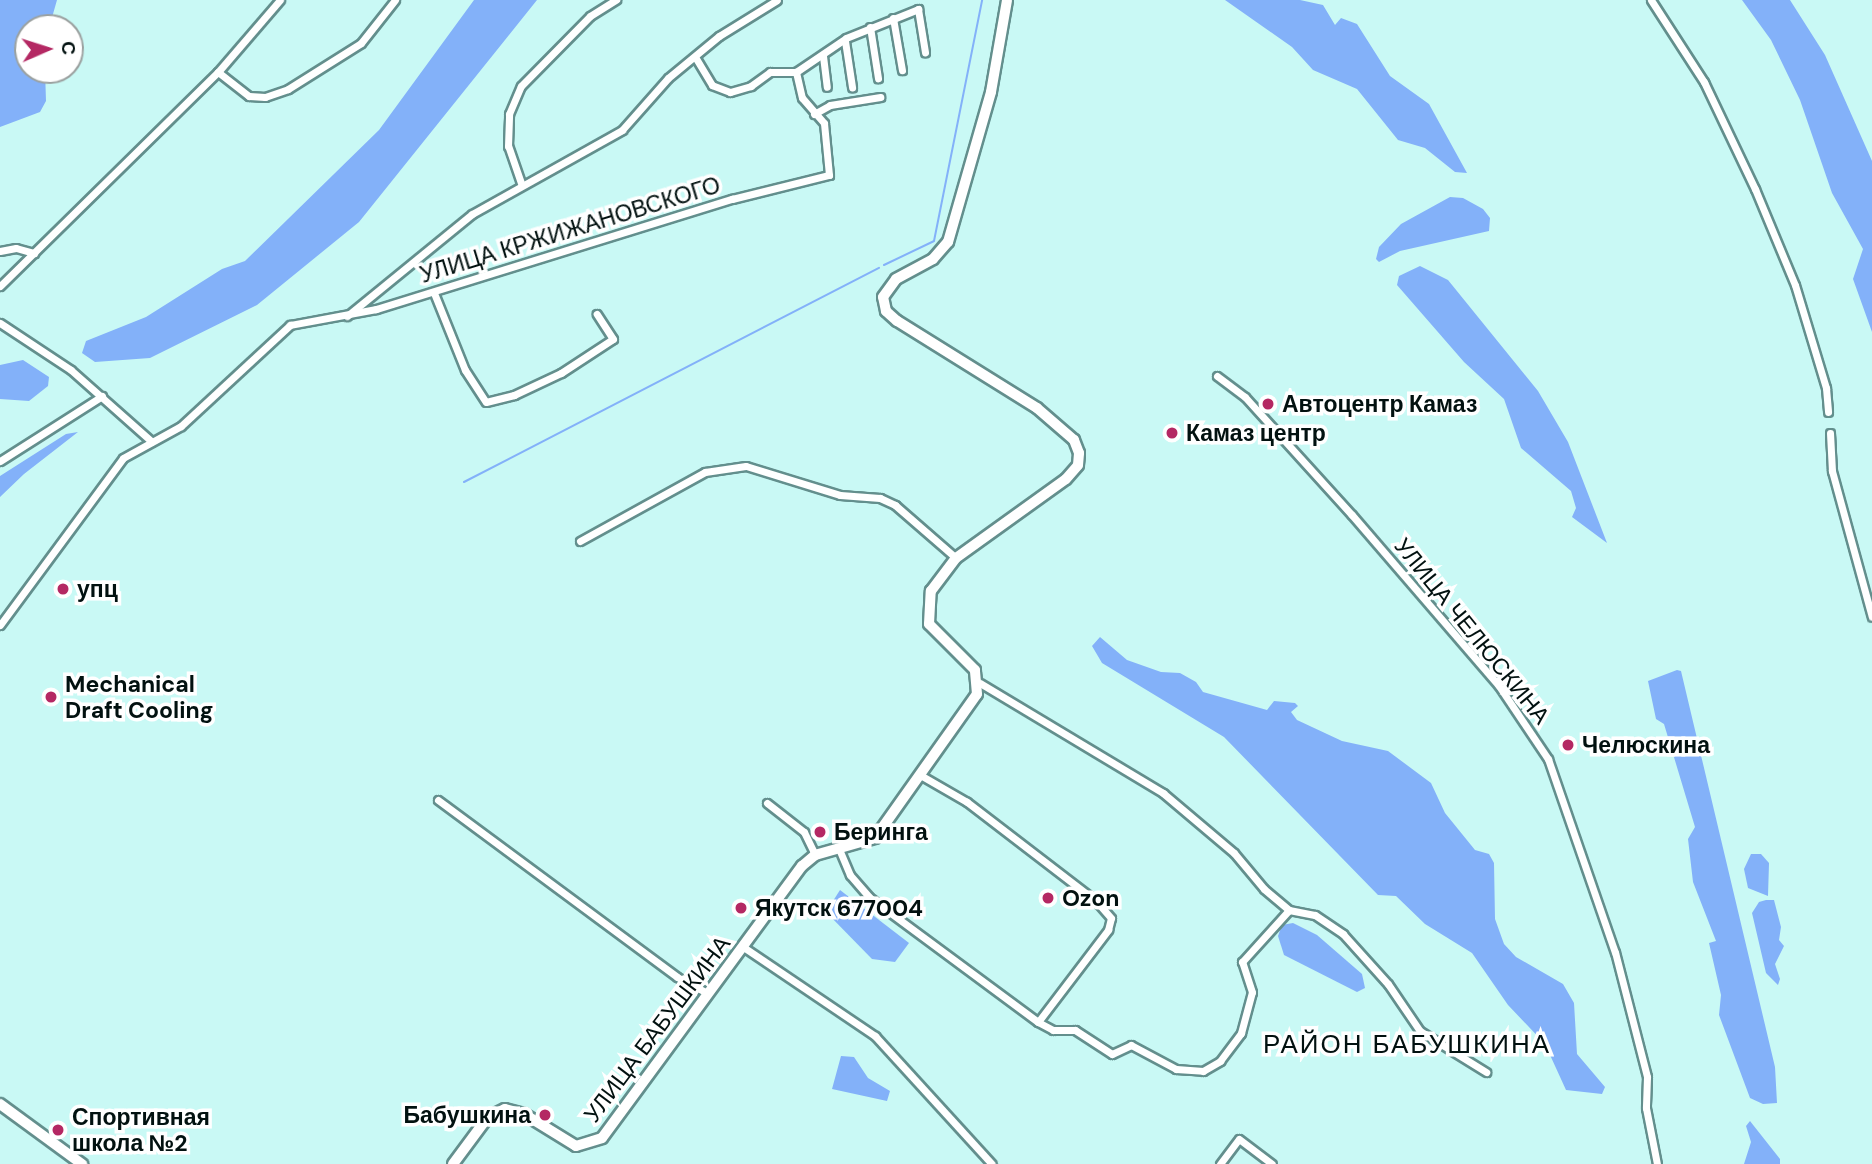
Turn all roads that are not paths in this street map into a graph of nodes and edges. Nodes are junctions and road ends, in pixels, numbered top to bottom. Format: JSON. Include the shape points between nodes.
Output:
{"nodes":[{"id":1,"x":280,"y":0,"type":"edge"},
{"id":2,"x":395,"y":0,"type":"edge"},
{"id":3,"x":616,"y":0,"type":"edge"},
{"id":4,"x":777,"y":0,"type":"edge"},
{"id":5,"x":1007,"y":0,"type":"edge"},
{"id":6,"x":1651,"y":0,"type":"edge"},
{"id":7,"x":893,"y":18,"type":"junction"},
{"id":8,"x":870,"y":27,"type":"junction"},
{"id":9,"x":845,"y":41,"type":"junction"},
{"id":10,"x":925,"y":52,"type":"dead end"},
{"id":11,"x":695,"y":57,"type":"junction"},
{"id":12,"x":822,"y":57,"type":"junction"},
{"id":13,"x":902,"y":71,"type":"dead end"},
{"id":14,"x":218,"y":72,"type":"junction"},
{"id":15,"x":796,"y":72,"type":"junction"},
{"id":16,"x":878,"y":78,"type":"dead end"},
{"id":17,"x":827,"y":87,"type":"dead end"},
{"id":18,"x":852,"y":87,"type":"dead end"},
{"id":19,"x":880,"y":97,"type":"dead end"},
{"id":20,"x":814,"y":114,"type":"junction"},
{"id":21,"x":521,"y":183,"type":"junction"},
{"id":22,"x":0,"y":251,"type":"edge"},
{"id":23,"x":33,"y":253,"type":"junction"},
{"id":24,"x":0,"y":286,"type":"edge"},
{"id":25,"x":434,"y":293,"type":"junction"},
{"id":26,"x":597,"y":314,"type":"dead end"},
{"id":27,"x":347,"y":316,"type":"junction"},
{"id":28,"x":0,"y":323,"type":"edge"},
{"id":29,"x":1217,"y":376,"type":"dead end"},
{"id":30,"x":102,"y":396,"type":"junction"},
{"id":31,"x":1828,"y":412,"type":"dead end"},
{"id":32,"x":1830,"y":433,"type":"dead end"},
{"id":33,"x":152,"y":442,"type":"junction"},
{"id":34,"x":0,"y":461,"type":"edge"},
{"id":35,"x":580,"y":541,"type":"dead end"},
{"id":36,"x":956,"y":558,"type":"junction"},
{"id":37,"x":1872,"y":617,"type":"edge"},
{"id":38,"x":0,"y":625,"type":"edge"},
{"id":39,"x":980,"y":683,"type":"junction"},
{"id":40,"x":922,"y":776,"type":"junction"},
{"id":41,"x":438,"y":800,"type":"dead end"},
{"id":42,"x":767,"y":803,"type":"dead end"},
{"id":43,"x":839,"y":849,"type":"junction"},
{"id":44,"x":815,"y":855,"type":"junction"},
{"id":45,"x":1289,"y":910,"type":"junction"},
{"id":46,"x":742,"y":946,"type":"junction"},
{"id":47,"x":707,"y":993,"type":"junction"},
{"id":48,"x":1038,"y":1022,"type":"junction"},
{"id":49,"x":1486,"y":1072,"type":"dead end"},
{"id":50,"x":0,"y":1104,"type":"edge"},
{"id":51,"x":82,"y":1164,"type":"edge"},
{"id":52,"x":453,"y":1164,"type":"edge"},
{"id":53,"x":992,"y":1164,"type":"edge"},
{"id":54,"x":1220,"y":1164,"type":"edge"},
{"id":55,"x":1272,"y":1164,"type":"edge"},
{"id":56,"x":1657,"y":1164,"type":"edge"}],
"edges":[{"from":1,"to":14,"type":"street"},
{"from":2,"to":14,"type":"street","via":[[361,43],[288,89],[265,97],[250,96]]},
{"from":3,"to":21,"type":"street","via":[[590,16],[521,86],[509,114],[508,146]]},
{"from":4,"to":11,"type":"street","name":"УЛИЦА КРЖИЖАНОВСКОГО"},
{"from":5,"to":36,"type":"street","via":[[991,92],[948,242],[933,259],[896,279],[883,297],[886,311],[897,321],[1037,408],[1074,440],[1080,453],[1078,465],[1066,480]]},
{"from":6,"to":31,"type":"street","via":[[1704,82],[1755,189],[1795,285],[1826,388]]},
{"from":7,"to":8,"type":"street"},
{"from":7,"to":10,"type":"street","via":[[918,9]]},
{"from":7,"to":13,"type":"street"},
{"from":8,"to":9,"type":"street"},
{"from":8,"to":16,"type":"street"},
{"from":9,"to":12,"type":"street"},
{"from":9,"to":18,"type":"street"},
{"from":11,"to":15,"type":"street","via":[[712,85],[730,92],[751,86],[770,72]]},
{"from":11,"to":21,"type":"street","name":"УЛИЦА КРЖИЖАНОВСКОГО","via":[[668,78],[622,130]]},
{"from":12,"to":15,"type":"street"},
{"from":12,"to":17,"type":"street"},
{"from":14,"to":23,"type":"street"},
{"from":15,"to":20,"type":"street","via":[[802,98]]},
{"from":19,"to":20,"type":"street","via":[[830,105]]},
{"from":20,"to":25,"type":"street","name":"УЛИЦА КРЖИЖАНОВСКОГО","via":[[824,123],[829,176]]},
{"from":21,"to":27,"type":"street","name":"УЛИЦА КРЖИЖАНОВСКОГО","via":[[456,225]]},
{"from":22,"to":23,"type":"street","via":[[16,248]]},
{"from":23,"to":24,"type":"street"},
{"from":25,"to":26,"type":"street","via":[[465,370],[486,402],[514,396],[613,340]]},
{"from":25,"to":27,"type":"street","name":"УЛИЦА КРЖИЖАНОВСКОГО"},
{"from":27,"to":33,"type":"street","name":"УЛИЦА КРЖИЖАНОВСКОГО","via":[[290,325],[181,426]]},
{"from":28,"to":30,"type":"street"},
{"from":29,"to":56,"type":"street","name":"УЛИЦА ЧЕЛЮСКИНА","via":[[1244,397],[1352,516],[1499,687],[1548,759],[1615,952],[1647,1077],[1646,1102]]},
{"from":30,"to":33,"type":"street"},
{"from":30,"to":34,"type":"street"},
{"from":32,"to":37,"type":"street","via":[[1832,471]]},
{"from":33,"to":38,"type":"street","name":"УЛИЦА КРЖИЖАНОВСКОГО","via":[[118,463]]},
{"from":35,"to":36,"type":"street","via":[[705,472],[746,466],[840,495],[880,498],[895,505]]},
{"from":36,"to":39,"type":"street","via":[[931,591],[929,624],[971,664]]},
{"from":39,"to":40,"type":"street"},
{"from":39,"to":45,"type":"street","via":[[1163,793],[1234,853]]},
{"from":40,"to":43,"type":"street","via":[[875,838]]},
{"from":40,"to":48,"type":"street","via":[[967,802],[1026,852],[1096,901],[1111,918],[1108,930]]},
{"from":41,"to":47,"type":"street","via":[[677,976]]},
{"from":42,"to":44,"type":"street","via":[[804,832]]},
{"from":43,"to":44,"type":"street"},
{"from":43,"to":48,"type":"street","via":[[850,876],[869,897]]},
{"from":44,"to":46,"type":"street","name":"УЛИЦА БАБУШКИНА"},
{"from":45,"to":48,"type":"street","via":[[1242,962],[1252,998],[1241,1032],[1220,1061],[1203,1071],[1176,1069],[1132,1045],[1112,1054],[1075,1030],[1053,1030]]},
{"from":45,"to":49,"type":"street","via":[[1315,915],[1343,934],[1388,984],[1420,1031]]},
{"from":46,"to":47,"type":"street","name":"УЛИЦА БАБУШКИНА"},
{"from":46,"to":53,"type":"street","via":[[868,1030]]},
{"from":47,"to":52,"type":"street","name":"УЛИЦА БАБУШКИНА","via":[[596,1142],[576,1146],[524,1114],[505,1109],[487,1118]]},
{"from":50,"to":51,"type":"street"},
{"from":54,"to":55,"type":"street","via":[[1239,1139]]}]}
